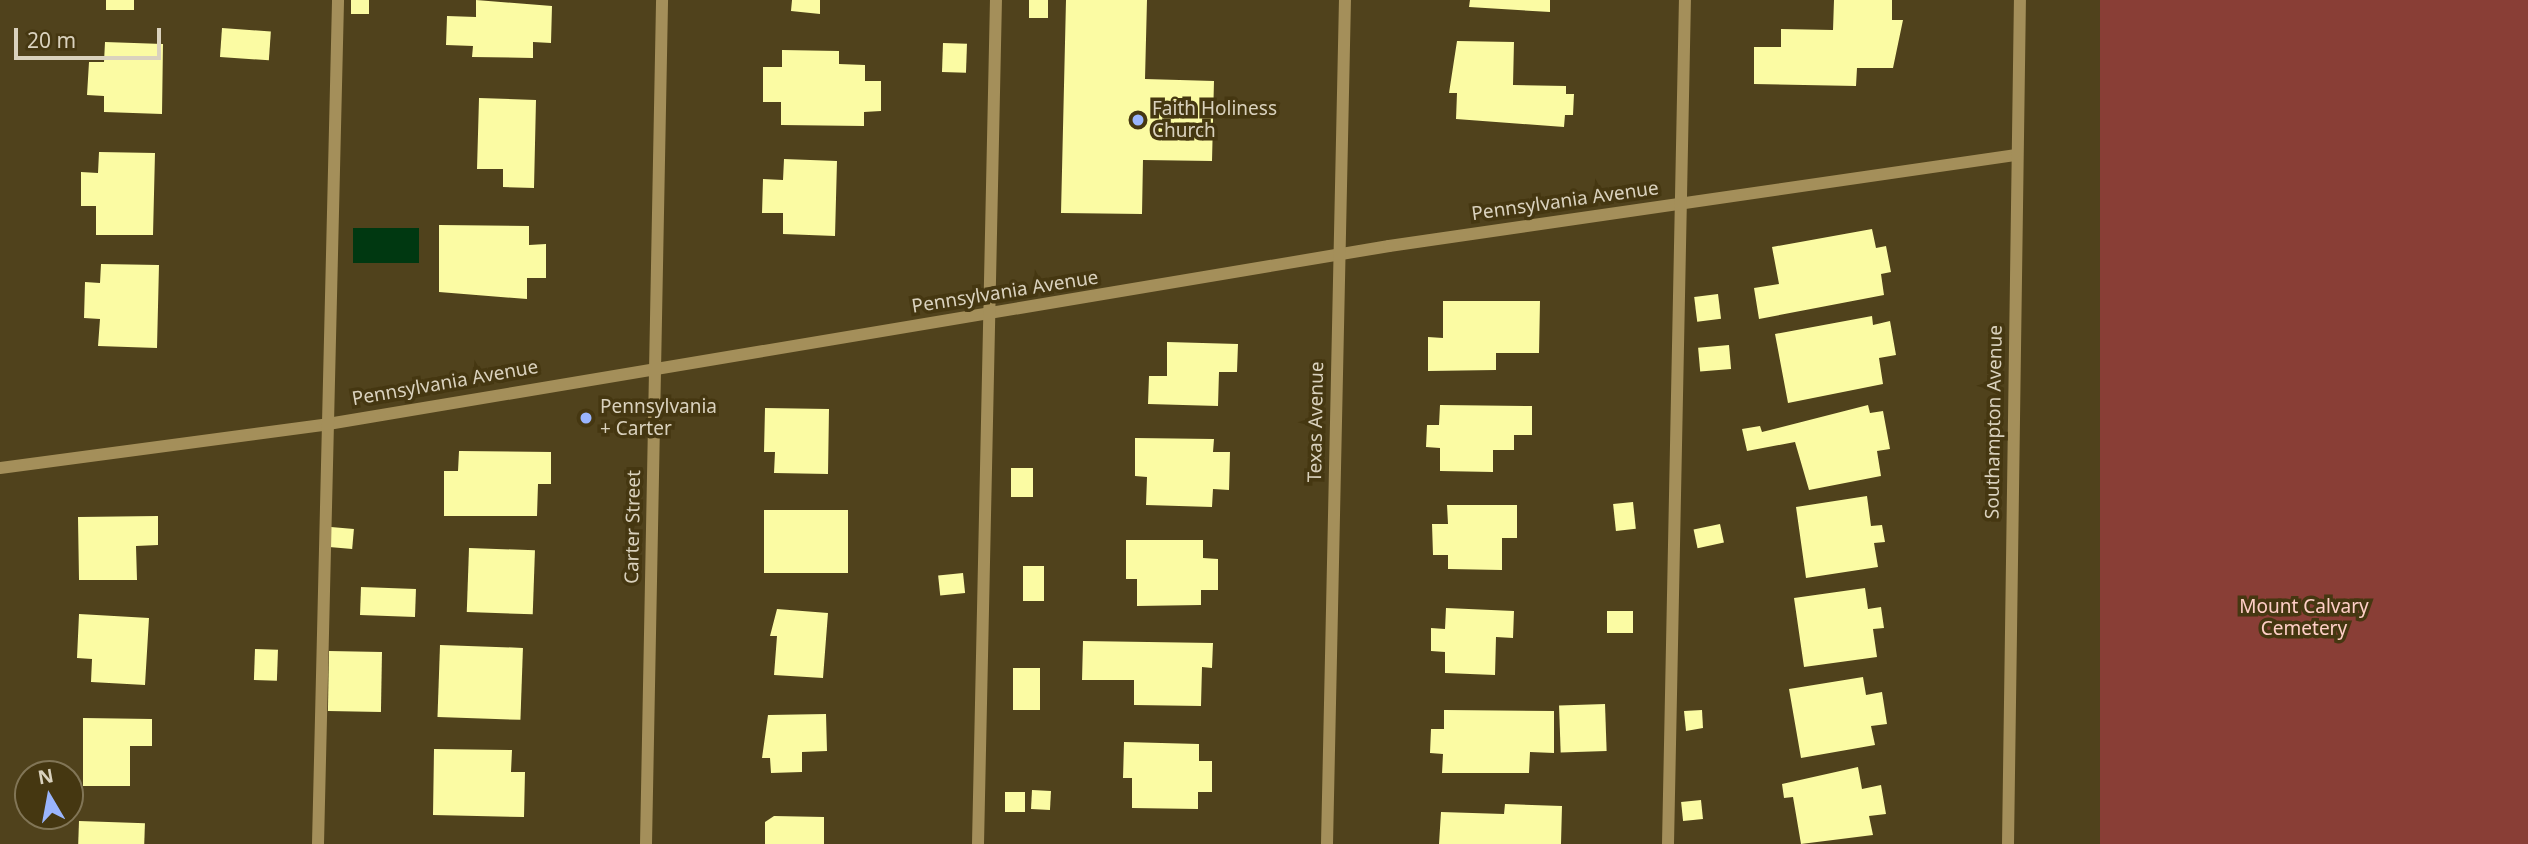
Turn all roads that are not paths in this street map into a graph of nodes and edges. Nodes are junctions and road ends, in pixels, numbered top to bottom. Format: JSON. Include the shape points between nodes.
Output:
{"nodes":[{"id":1,"x":338,"y":0,"type":"edge"},
{"id":2,"x":663,"y":0,"type":"edge"},
{"id":3,"x":996,"y":0,"type":"edge"},
{"id":4,"x":1345,"y":0,"type":"edge"},
{"id":5,"x":1685,"y":0,"type":"edge"},
{"id":6,"x":2020,"y":0,"type":"edge"},
{"id":7,"x":2016,"y":155,"type":"junction"},
{"id":8,"x":1681,"y":203,"type":"junction"},
{"id":9,"x":1340,"y":254,"type":"junction"},
{"id":10,"x":990,"y":314,"type":"junction"},
{"id":11,"x":656,"y":366,"type":"junction"},
{"id":12,"x":328,"y":424,"type":"junction"},
{"id":13,"x":0,"y":468,"type":"edge"},
{"id":14,"x":318,"y":844,"type":"edge"},
{"id":15,"x":646,"y":844,"type":"edge"},
{"id":16,"x":978,"y":844,"type":"edge"},
{"id":17,"x":1327,"y":844,"type":"edge"},
{"id":18,"x":1668,"y":844,"type":"edge"},
{"id":19,"x":2008,"y":844,"type":"edge"}],
"edges":[{"from":1,"to":12,"type":"street"},
{"from":2,"to":11,"type":"street","name":"Carter Street"},
{"from":3,"to":10,"type":"street"},
{"from":4,"to":9,"type":"street","name":"Texas Avenue"},
{"from":5,"to":8,"type":"street"},
{"from":6,"to":7,"type":"street","name":"Southampton Avenue"},
{"from":7,"to":8,"type":"street","name":"Pennsylvania Avenue"},
{"from":7,"to":19,"type":"street","name":"Southampton Avenue"},
{"from":8,"to":9,"type":"street","name":"Pennsylvania Avenue"},
{"from":8,"to":18,"type":"street"},
{"from":9,"to":10,"type":"street","name":"Pennsylvania Avenue"},
{"from":9,"to":17,"type":"street","name":"Texas Avenue"},
{"from":10,"to":11,"type":"street","name":"Pennsylvania Avenue"},
{"from":10,"to":16,"type":"street"},
{"from":11,"to":12,"type":"street","name":"Pennsylvania Avenue"},
{"from":11,"to":15,"type":"street","name":"Carter Street"},
{"from":12,"to":13,"type":"street","name":"Pennsylvania Avenue"},
{"from":12,"to":14,"type":"street"}]}
